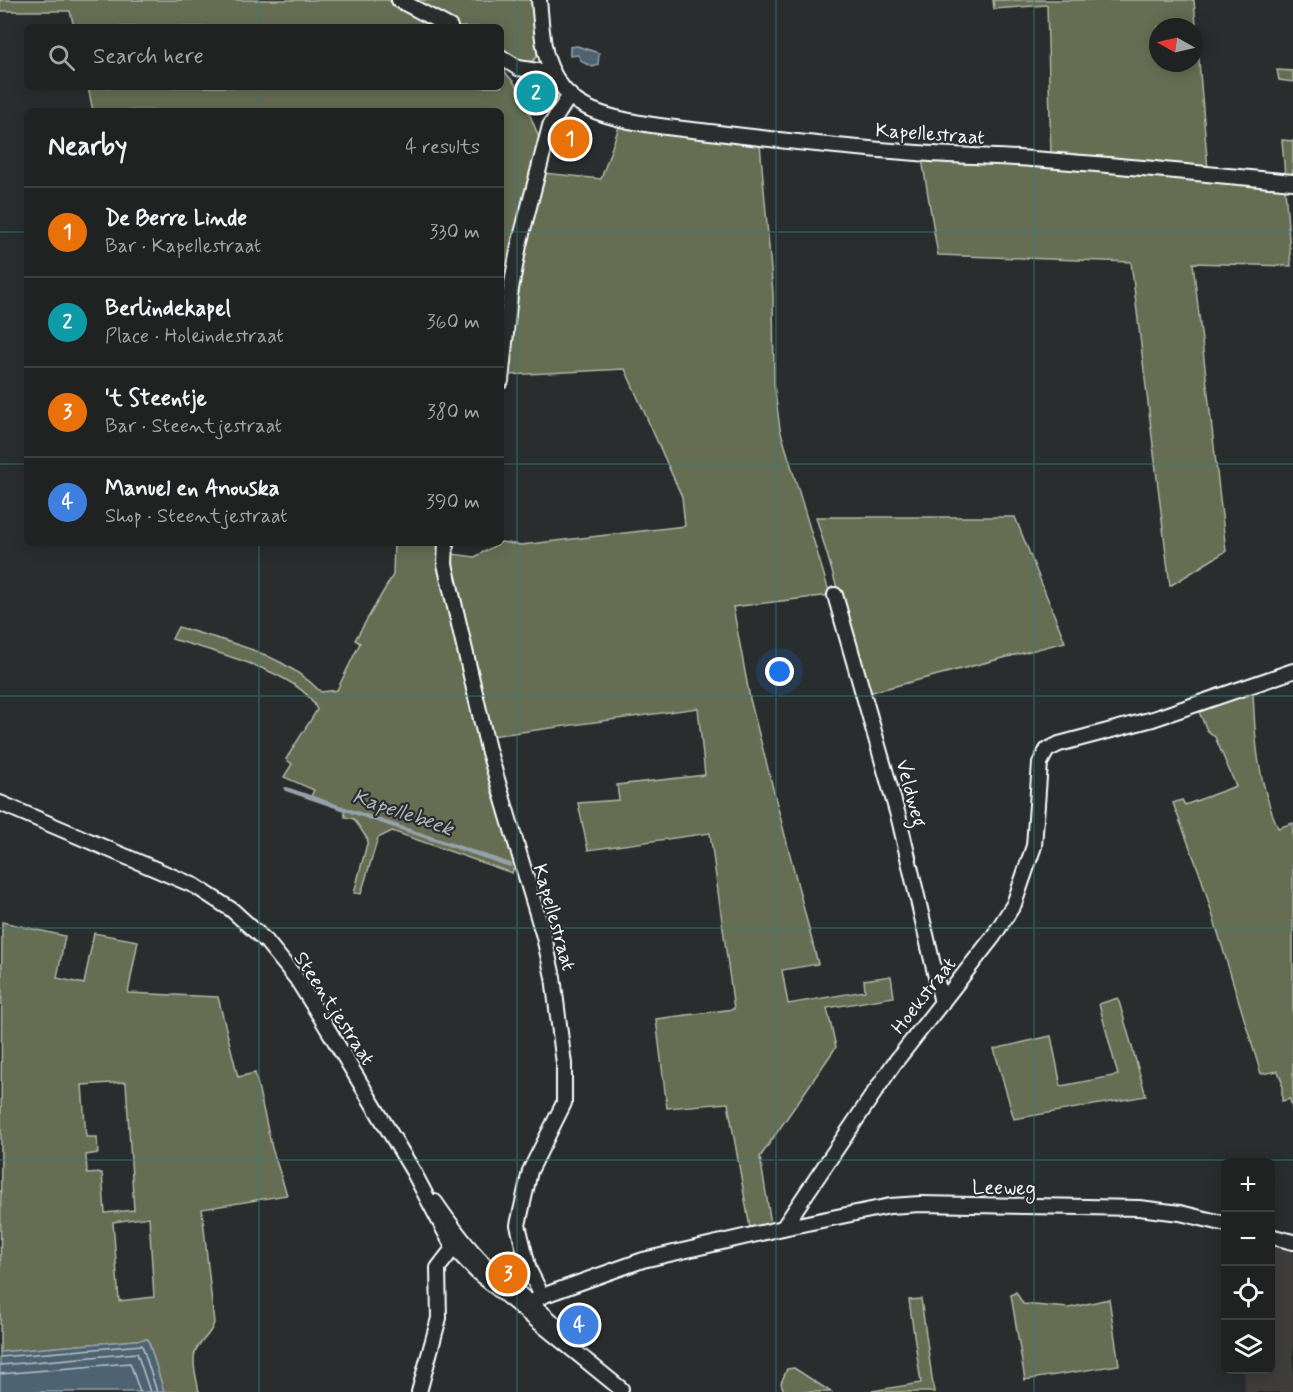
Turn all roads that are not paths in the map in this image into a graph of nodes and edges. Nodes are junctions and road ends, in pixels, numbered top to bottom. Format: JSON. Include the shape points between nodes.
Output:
{"nodes":[{"id":1,"x":399,"y":0,"type":"edge"},
{"id":2,"x":539,"y":0,"type":"edge"},
{"id":3,"x":444,"y":24,"type":"edge"},
{"id":4,"x":504,"y":59,"type":"edge"},
{"id":5,"x":551,"y":73,"type":"junction"},
{"id":6,"x":570,"y":95,"type":"junction"},
{"id":7,"x":1293,"y":182,"type":"edge"},
{"id":8,"x":504,"y":358,"type":"edge"},
{"id":9,"x":446,"y":546,"type":"edge"},
{"id":10,"x":835,"y":595,"type":"dead end"},
{"id":11,"x":1293,"y":671,"type":"edge"},
{"id":12,"x":0,"y":803,"type":"edge"},
{"id":13,"x":942,"y":1004,"type":"junction"},
{"id":14,"x":1221,"y":1223,"type":"edge"},
{"id":15,"x":783,"y":1228,"type":"junction"},
{"id":16,"x":1275,"y":1237,"type":"edge"},
{"id":17,"x":1293,"y":1242,"type":"edge"},
{"id":18,"x":457,"y":1243,"type":"junction"},
{"id":19,"x":532,"y":1302,"type":"junction"},
{"id":20,"x":623,"y":1390,"type":"edge"},
{"id":21,"x":419,"y":1392,"type":"edge"}],
"edges":[{"from":1,"to":3,"type":"street"},
{"from":2,"to":5,"type":"street","via":[[544,57]]},
{"from":4,"to":5,"type":"street","via":[[518,68]]},
{"from":5,"to":6,"type":"street","name":"Kapellestraat"},
{"from":6,"to":7,"type":"street","name":"Kapellestraat","via":[[610,116],[731,135]]},
{"from":6,"to":8,"type":"street","via":[[550,126],[519,245]]},
{"from":9,"to":19,"type":"street","name":"Kapellestraat","via":[[445,564],[488,749],[544,937],[563,1053],[564,1103],[530,1171],[518,1225]]},
{"from":10,"to":13,"type":"street","name":"Veldweg","via":[[899,819]]},
{"from":11,"to":13,"type":"street","name":"Hoekstraat","via":[[1047,750],[1037,780],[1034,846],[1014,904]]},
{"from":12,"to":18,"type":"street","name":"Steentjestraat","via":[[195,886],[232,910],[266,941],[296,978]]},
{"from":13,"to":15,"type":"street","name":"Hoekstraat","via":[[893,1065]]},
{"from":14,"to":15,"type":"street","name":"Leeweg","via":[[1139,1208],[920,1204],[890,1206]]},
{"from":15,"to":19,"type":"street","via":[[643,1260]]},
{"from":16,"to":17,"type":"street"},
{"from":18,"to":19,"type":"street","name":"Steentjestraat"},
{"from":18,"to":21,"type":"street","via":[[438,1268],[439,1318]]},
{"from":19,"to":20,"type":"street","name":"Steentjestraat"}]}
